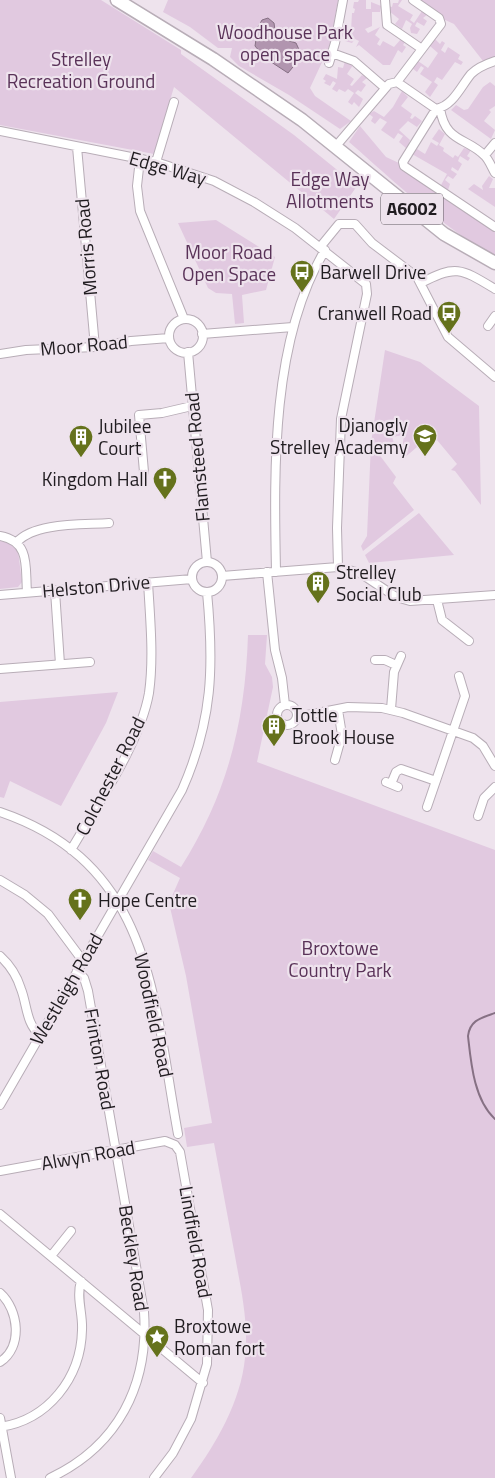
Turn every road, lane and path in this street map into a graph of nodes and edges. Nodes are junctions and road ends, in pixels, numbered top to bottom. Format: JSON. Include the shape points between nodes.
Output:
{"nodes":[{"id":1,"x":118,"y":0,"type":"edge"},
{"id":2,"x":343,"y":0,"type":"edge"},
{"id":3,"x":385,"y":0,"type":"edge"},
{"id":4,"x":413,"y":0,"type":"edge"},
{"id":5,"x":422,"y":49,"type":"junction"},
{"id":6,"x":332,"y":53,"type":"junction"},
{"id":7,"x":495,"y":61,"type":"edge"},
{"id":8,"x":328,"y":63,"type":"dead end"},
{"id":9,"x":397,"y":82,"type":"junction"},
{"id":10,"x":384,"y":87,"type":"junction"},
{"id":11,"x":174,"y":102,"type":"dead end"},
{"id":12,"x":438,"y":109,"type":"junction"},
{"id":13,"x":0,"y":131,"type":"edge"},
{"id":14,"x":495,"y":143,"type":"edge"},
{"id":15,"x":336,"y":146,"type":"junction"},
{"id":16,"x":78,"y":147,"type":"junction"},
{"id":17,"x":484,"y":155,"type":"junction"},
{"id":18,"x":140,"y":159,"type":"junction"},
{"id":19,"x":156,"y":162,"type":"junction"},
{"id":20,"x":495,"y":173,"type":"edge"},
{"id":21,"x":495,"y":227,"type":"edge"},
{"id":22,"x":323,"y":248,"type":"junction"},
{"id":23,"x":495,"y":263,"type":"edge"},
{"id":24,"x":420,"y":283,"type":"junction"},
{"id":25,"x":495,"y":289,"type":"edge"},
{"id":26,"x":495,"y":316,"type":"edge"},
{"id":27,"x":184,"y":319,"type":"junction"},
{"id":28,"x":488,"y":326,"type":"dead end"},
{"id":29,"x":294,"y":327,"type":"junction"},
{"id":30,"x":202,"y":334,"type":"junction"},
{"id":31,"x":169,"y":338,"type":"junction"},
{"id":32,"x":95,"y":347,"type":"junction"},
{"id":33,"x":188,"y":352,"type":"junction"},
{"id":34,"x":0,"y":354,"type":"edge"},
{"id":35,"x":495,"y":377,"type":"edge"},
{"id":36,"x":192,"y":406,"type":"junction"},
{"id":37,"x":144,"y":472,"type":"dead end"},
{"id":38,"x":109,"y":523,"type":"dead end"},
{"id":39,"x":0,"y":536,"type":"edge"},
{"id":40,"x":18,"y":542,"type":"junction"},
{"id":41,"x":207,"y":562,"type":"junction"},
{"id":42,"x":338,"y":567,"type":"junction"},
{"id":43,"x":267,"y":572,"type":"junction"},
{"id":44,"x":276,"y":572,"type":"junction"},
{"id":45,"x":222,"y":576,"type":"junction"},
{"id":46,"x":192,"y":578,"type":"junction"},
{"id":47,"x":148,"y":582,"type":"junction"},
{"id":48,"x":55,"y":591,"type":"junction"},
{"id":49,"x":27,"y":592,"type":"junction"},
{"id":50,"x":207,"y":592,"type":"junction"},
{"id":51,"x":0,"y":595,"type":"edge"},
{"id":52,"x":495,"y":595,"type":"edge"},
{"id":53,"x":437,"y":600,"type":"junction"},
{"id":54,"x":467,"y":637,"type":"dead end"},
{"id":55,"x":401,"y":656,"type":"dead end"},
{"id":56,"x":375,"y":660,"type":"dead end"},
{"id":57,"x":90,"y":662,"type":"dead end"},
{"id":58,"x":60,"y":664,"type":"junction"},
{"id":59,"x":396,"y":665,"type":"junction"},
{"id":60,"x":0,"y":669,"type":"edge"},
{"id":61,"x":459,"y":676,"type":"dead end"},
{"id":62,"x":285,"y":705,"type":"junction"},
{"id":63,"x":391,"y":709,"type":"junction"},
{"id":64,"x":338,"y":710,"type":"junction"},
{"id":65,"x":297,"y":717,"type":"junction"},
{"id":66,"x":454,"y":731,"type":"junction"},
{"id":67,"x":336,"y":761,"type":"dead end"},
{"id":68,"x":495,"y":766,"type":"edge"},
{"id":69,"x":436,"y":781,"type":"junction"},
{"id":70,"x":391,"y":785,"type":"dead end"},
{"id":71,"x":494,"y":791,"type":"edge"},
{"id":72,"x":427,"y":808,"type":"dead end"},
{"id":73,"x":0,"y":812,"type":"edge"},
{"id":74,"x":478,"y":816,"type":"dead end"},
{"id":75,"x":71,"y":850,"type":"junction"},
{"id":76,"x":0,"y":880,"type":"edge"},
{"id":77,"x":118,"y":900,"type":"junction"},
{"id":78,"x":0,"y":956,"type":"edge"},
{"id":79,"x":83,"y":961,"type":"junction"},
{"id":80,"x":77,"y":971,"type":"junction"},
{"id":81,"x":40,"y":1035,"type":"junction"},
{"id":82,"x":0,"y":1105,"type":"edge"},
{"id":83,"x":178,"y":1134,"type":"dead end"},
{"id":84,"x":175,"y":1145,"type":"joint"},
{"id":85,"x":116,"y":1150,"type":"junction"},
{"id":86,"x":0,"y":1171,"type":"edge"},
{"id":87,"x":0,"y":1214,"type":"edge"},
{"id":88,"x":71,"y":1231,"type":"dead end"},
{"id":89,"x":51,"y":1256,"type":"junction"},
{"id":90,"x":81,"y":1281,"type":"junction"},
{"id":91,"x":0,"y":1293,"type":"edge"},
{"id":92,"x":145,"y":1334,"type":"junction"},
{"id":93,"x":0,"y":1362,"type":"edge"},
{"id":94,"x":203,"y":1384,"type":"junction"},
{"id":95,"x":0,"y":1418,"type":"edge"},
{"id":96,"x":1,"y":1427,"type":"edge"},
{"id":97,"x":11,"y":1478,"type":"edge"},
{"id":98,"x":50,"y":1478,"type":"edge"},
{"id":99,"x":154,"y":1478,"type":"edge"}],
"edges":[{"from":1,"to":15,"type":"main road","number":"A6002","via":[[213,59]]},
{"from":2,"to":6,"type":"street"},
{"from":3,"to":5,"type":"street","via":[[386,25]]},
{"from":4,"to":5,"type":"street","via":[[442,20]]},
{"from":5,"to":9,"type":"street"},
{"from":6,"to":8,"type":"street"},
{"from":6,"to":10,"type":"street","via":[[354,61]]},
{"from":7,"to":12,"type":"street","via":[[472,73],[448,104]]},
{"from":9,"to":10,"type":"street"},
{"from":9,"to":12,"type":"street"},
{"from":10,"to":15,"type":"street"},
{"from":11,"to":19,"type":"street"},
{"from":12,"to":17,"type":"street","via":[[445,127]]},
{"from":12,"to":21,"type":"street","via":[[408,151],[404,166]]},
{"from":13,"to":16,"type":"street","name":"Edge Way"},
{"from":14,"to":17,"type":"street"},
{"from":15,"to":23,"type":"main road","number":"A6002","via":[[444,234]]},
{"from":16,"to":18,"type":"street","name":"Edge Way"},
{"from":16,"to":32,"type":"street","name":"Morris Road"},
{"from":17,"to":20,"type":"street"},
{"from":18,"to":19,"type":"street","name":"Edge Way"},
{"from":18,"to":27,"type":"street","via":[[137,186],[140,211]]},
{"from":19,"to":22,"type":"street","name":"Edge Way","via":[[225,186]]},
{"from":22,"to":24,"type":"street","via":[[339,224],[356,224],[372,243],[412,273]]},
{"from":22,"to":29,"type":"street"},
{"from":22,"to":42,"type":"street","name":"Edge Way","via":[[362,280],[367,290],[340,432]]},
{"from":24,"to":25,"type":"street","via":[[444,272],[458,270]]},
{"from":24,"to":35,"type":"street","via":[[448,337]]},
{"from":26,"to":28,"type":"street"},
{"from":27,"to":30,"type":"street","via":[[196,322]]},
{"from":27,"to":31,"type":"street","via":[[173,324]]},
{"from":29,"to":30,"type":"street"},
{"from":29,"to":44,"type":"street","via":[[280,411]]},
{"from":30,"to":33,"type":"street","via":[[200,345]]},
{"from":31,"to":32,"type":"street","name":"Moor Road"},
{"from":31,"to":33,"type":"street","via":[[176,349]]},
{"from":32,"to":34,"type":"street","name":"Moor Road"},
{"from":33,"to":36,"type":"street","name":"Flamsteed Road"},
{"from":36,"to":37,"type":"street","via":[[139,415]]},
{"from":36,"to":41,"type":"street","name":"Flamsteed Road"},
{"from":38,"to":40,"type":"street","via":[[39,529]]},
{"from":39,"to":40,"type":"street"},
{"from":40,"to":49,"type":"street","via":[[24,555]]},
{"from":41,"to":45,"type":"street","via":[[218,567]]},
{"from":41,"to":46,"type":"street","via":[[196,567]]},
{"from":42,"to":44,"type":"street"},
{"from":42,"to":53,"type":"street","via":[[354,570],[403,600]]},
{"from":43,"to":44,"type":"street"},
{"from":43,"to":45,"type":"street"},
{"from":43,"to":62,"type":"street","via":[[275,650]]},
{"from":45,"to":50,"type":"street","via":[[219,586]]},
{"from":46,"to":47,"type":"street","name":"Helston Drive"},
{"from":46,"to":50,"type":"street","via":[[197,588]]},
{"from":47,"to":48,"type":"street","name":"Helston Drive"},
{"from":47,"to":75,"type":"street","name":"Colchester Road","via":[[151,673],[141,721]]},
{"from":48,"to":49,"type":"street","name":"Helston Drive"},
{"from":48,"to":58,"type":"street"},
{"from":49,"to":51,"type":"street","name":"Helston Drive"},
{"from":50,"to":77,"type":"street","name":"Westleigh Road","via":[[211,682],[203,733],[182,790]]},
{"from":52,"to":53,"type":"street"},
{"from":53,"to":54,"type":"street","via":[[442,620]]},
{"from":55,"to":59,"type":"street"},
{"from":56,"to":59,"type":"street"},
{"from":57,"to":58,"type":"street"},
{"from":58,"to":60,"type":"street"},
{"from":59,"to":63,"type":"street"},
{"from":61,"to":66,"type":"street","via":[[465,696]]},
{"from":62,"to":65,"type":"street","via":[[294,708]]},
{"from":62,"to":65,"type":"street","via":[[277,712],[279,721],[291,724]]},
{"from":63,"to":64,"type":"street","via":[[362,706]]},
{"from":63,"to":66,"type":"street"},
{"from":64,"to":65,"type":"street"},
{"from":64,"to":67,"type":"street","via":[[342,735]]},
{"from":66,"to":68,"type":"street","via":[[478,741]]},
{"from":66,"to":69,"type":"street"},
{"from":69,"to":70,"type":"street","via":[[401,769],[396,772]]},
{"from":69,"to":72,"type":"street"},
{"from":71,"to":74,"type":"street","via":[[484,798]]},
{"from":73,"to":75,"type":"street","name":"Woodfield Road","via":[[38,828]]},
{"from":75,"to":77,"type":"street","name":"Woodfield Road","via":[[98,875]]},
{"from":76,"to":79,"type":"street","via":[[48,914]]},
{"from":77,"to":79,"type":"street","name":"Westleigh Road"},
{"from":77,"to":83,"type":"street","name":"Woodfield Road","via":[[137,938],[149,975]]},
{"from":78,"to":81,"type":"street","via":[[14,972],[32,1027]]},
{"from":79,"to":80,"type":"street","name":"Westleigh Road"},
{"from":80,"to":81,"type":"street","name":"Westleigh Road"},
{"from":80,"to":85,"type":"street","name":"Frinton Road","via":[[84,978],[88,991]]},
{"from":81,"to":82,"type":"street","name":"Westleigh Road"},
{"from":84,"to":85,"type":"street","name":"Alwyn Road","via":[[164,1141]]},
{"from":84,"to":94,"type":"street","name":"Lindfield Road","via":[[182,1157],[208,1310]]},
{"from":85,"to":86,"type":"street","name":"Alwyn Road"},
{"from":85,"to":92,"type":"street","name":"Beckley Road"},
{"from":87,"to":89,"type":"street"},
{"from":88,"to":89,"type":"street"},
{"from":89,"to":90,"type":"street"},
{"from":90,"to":92,"type":"street"},
{"from":90,"to":96,"type":"street","via":[[78,1297],[81,1341],[71,1378],[59,1395],[40,1410],[19,1423]]},
{"from":91,"to":93,"type":"street","via":[[12,1311],[16,1332],[11,1352]]},
{"from":92,"to":94,"type":"street"},
{"from":92,"to":98,"type":"street","name":"Beckley Road","via":[[137,1383],[115,1426],[87,1455]]},
{"from":94,"to":99,"type":"street","name":"Lindfield Road","via":[[184,1434]]},
{"from":95,"to":96,"type":"street"},
{"from":96,"to":97,"type":"street"}]}
